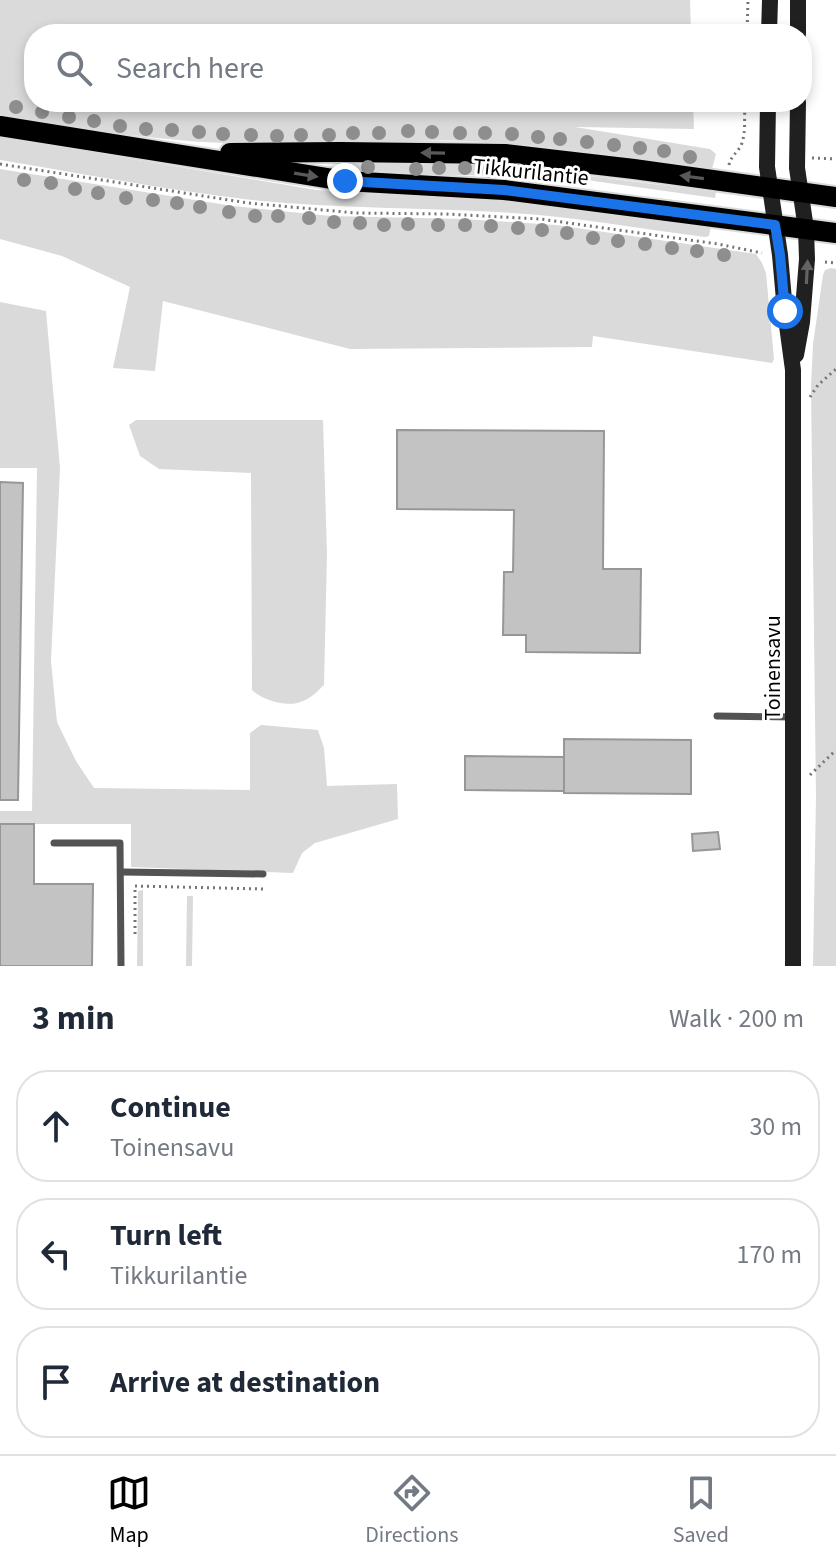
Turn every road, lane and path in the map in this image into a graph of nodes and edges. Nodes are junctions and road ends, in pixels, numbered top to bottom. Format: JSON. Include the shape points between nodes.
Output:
{"nodes":[{"id":1,"x":748,"y":0,"type":"edge"},
{"id":2,"x":770,"y":0,"type":"edge"},
{"id":3,"x":798,"y":0,"type":"edge"},
{"id":4,"x":747,"y":24,"type":"edge"},
{"id":5,"x":769,"y":24,"type":"edge"},
{"id":6,"x":798,"y":24,"type":"edge"},
{"id":7,"x":768,"y":112,"type":"edge"},
{"id":8,"x":798,"y":112,"type":"edge"},
{"id":9,"x":0,"y":126,"type":"edge"},
{"id":10,"x":174,"y":153,"type":"junction"},
{"id":11,"x":0,"y":164,"type":"edge"},
{"id":12,"x":769,"y":188,"type":"junction"},
{"id":13,"x":801,"y":193,"type":"junction"},
{"id":14,"x":836,"y":197,"type":"edge"},
{"id":15,"x":775,"y":225,"type":"junction"},
{"id":16,"x":806,"y":229,"type":"junction"},
{"id":17,"x":836,"y":233,"type":"edge"},
{"id":18,"x":765,"y":254,"type":"dead end"},
{"id":19,"x":822,"y":261,"type":"dead end"},
{"id":20,"x":836,"y":263,"type":"edge"},
{"id":21,"x":836,"y":369,"type":"edge"},
{"id":22,"x":793,"y":370,"type":"junction"},
{"id":23,"x":806,"y":404,"type":"dead end"},
{"id":24,"x":717,"y":716,"type":"dead end"},
{"id":25,"x":794,"y":716,"type":"junction"},
{"id":26,"x":836,"y":750,"type":"edge"},
{"id":27,"x":808,"y":777,"type":"dead end"},
{"id":28,"x":54,"y":843,"type":"dead end"},
{"id":29,"x":122,"y":872,"type":"junction"},
{"id":30,"x":263,"y":874,"type":"dead end"},
{"id":31,"x":263,"y":889,"type":"dead end"},
{"id":32,"x":135,"y":934,"type":"dead end"},
{"id":33,"x":121,"y":966,"type":"edge"},
{"id":34,"x":793,"y":966,"type":"edge"}],
"edges":[{"from":1,"to":4,"type":"path"},
{"from":2,"to":5,"type":"street"},
{"from":3,"to":6,"type":"street"},
{"from":7,"to":12,"type":"street","name":"Toinensavu"},
{"from":8,"to":13,"type":"street","name":"Toinensavu"},
{"from":9,"to":10,"type":"main road","name":"Tikkurilantie"},
{"from":12,"to":10,"type":"main road","name":"Tikkurilantie","one_way":true,"via":[[505,154]]},
{"from":10,"to":15,"type":"main road","name":"Tikkurilantie","one_way":true,"via":[[345,181],[504,190]]},
{"from":11,"to":18,"type":"path","via":[[248,203],[356,213],[540,219]]},
{"from":12,"to":13,"type":"main road","name":"Tikkurilantie"},
{"from":12,"to":15,"type":"street","name":"Toinensavu"},
{"from":13,"to":14,"type":"main road","name":"Tikkurilantie"},
{"from":13,"to":16,"type":"street","name":"Toinensavu"},
{"from":15,"to":16,"type":"main road","name":"Tikkurilantie"},
{"from":15,"to":22,"type":"street","name":"Toinensavu"},
{"from":16,"to":17,"type":"main road","name":"Tikkurilantie"},
{"from":22,"to":16,"type":"street","name":"Toinensavu","one_way":true,"via":[[807,273]]},
{"from":19,"to":20,"type":"path"},
{"from":21,"to":23,"type":"path"},
{"from":22,"to":25,"type":"street","name":"Toinensavu"},
{"from":24,"to":25,"type":"lane"},
{"from":25,"to":34,"type":"street","name":"Toinensavu"},
{"from":26,"to":27,"type":"path"},
{"from":28,"to":29,"type":"lane","via":[[120,843]]},
{"from":29,"to":30,"type":"lane"},
{"from":29,"to":33,"type":"lane"},
{"from":31,"to":32,"type":"path","via":[[135,886]]}]}
